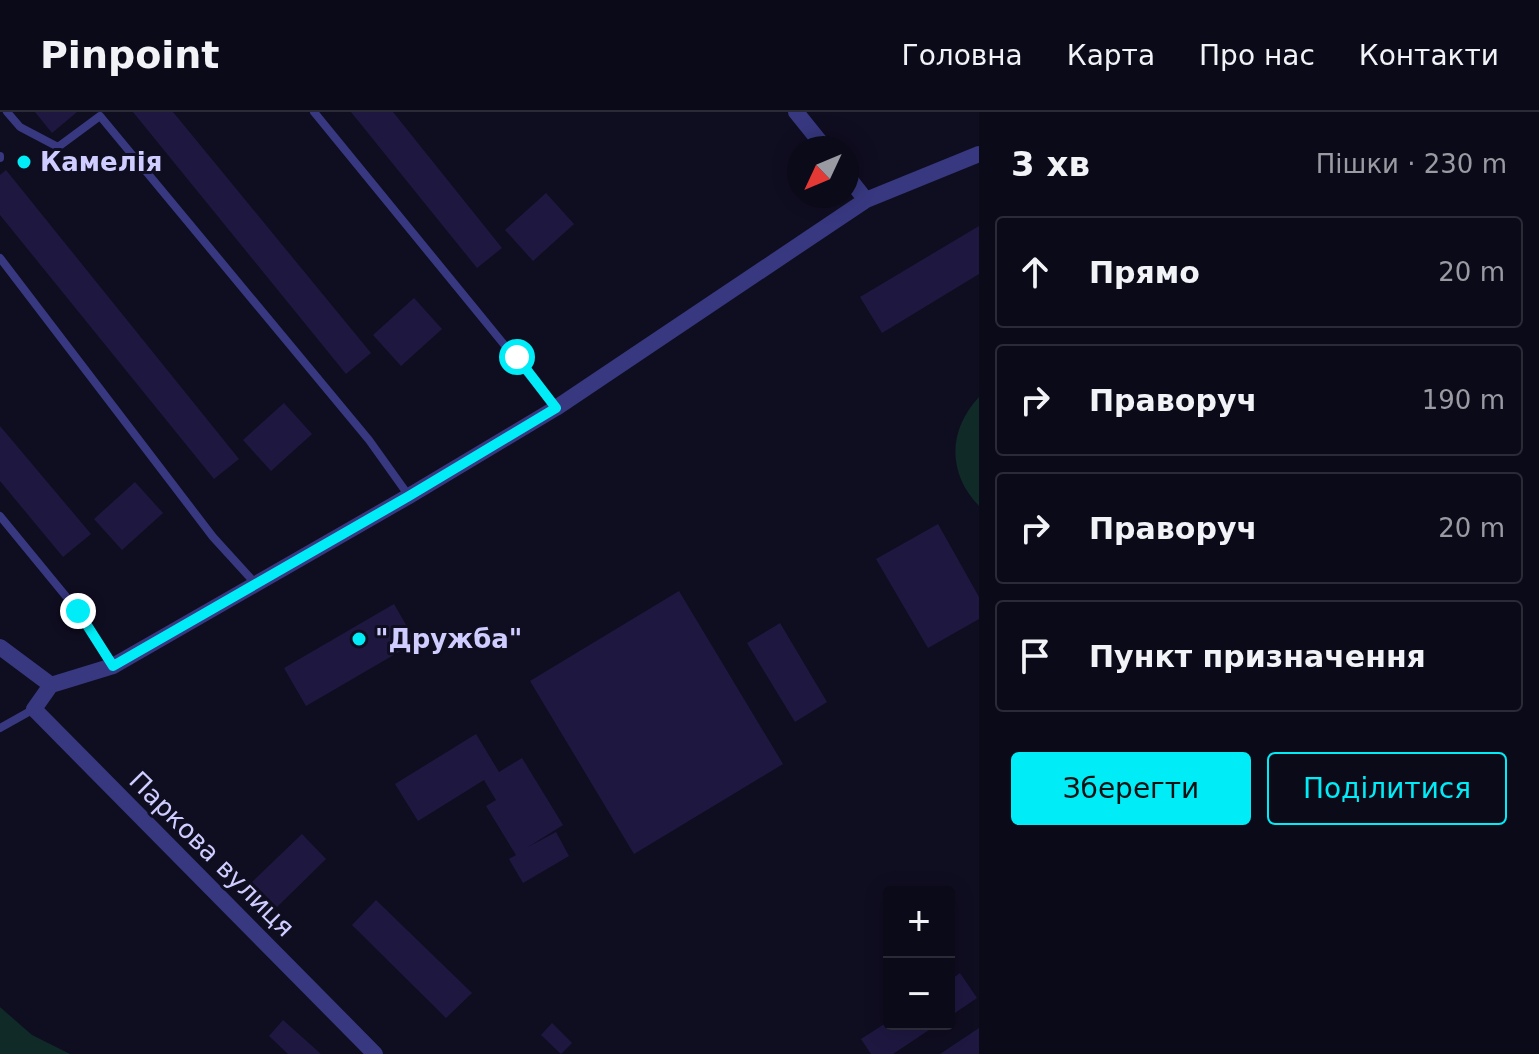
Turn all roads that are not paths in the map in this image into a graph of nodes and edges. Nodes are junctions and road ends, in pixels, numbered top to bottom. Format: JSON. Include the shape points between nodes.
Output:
{"nodes":[{"id":1,"x":7,"y":112,"type":"edge"},
{"id":2,"x":314,"y":112,"type":"edge"},
{"id":3,"x":796,"y":112,"type":"edge"},
{"id":4,"x":815,"y":136,"type":"edge"},
{"id":5,"x":979,"y":154,"type":"edge"},
{"id":6,"x":859,"y":191,"type":"edge"},
{"id":7,"x":866,"y":200,"type":"junction"},
{"id":8,"x":0,"y":258,"type":"edge"},
{"id":9,"x":556,"y":408,"type":"junction"},
{"id":10,"x":409,"y":496,"type":"junction"},
{"id":11,"x":0,"y":516,"type":"edge"},
{"id":12,"x":255,"y":583,"type":"junction"},
{"id":13,"x":0,"y":647,"type":"edge"},
{"id":14,"x":113,"y":666,"type":"junction"},
{"id":15,"x":51,"y":685,"type":"junction"},
{"id":16,"x":34,"y":709,"type":"junction"},
{"id":17,"x":0,"y":728,"type":"edge"},
{"id":18,"x":375,"y":1054,"type":"edge"}],
"edges":[{"from":1,"to":10,"type":"lane","via":[[20,127],[58,147],[100,116],[369,440]]},
{"from":2,"to":9,"type":"lane"},
{"from":3,"to":4,"type":"street"},
{"from":5,"to":7,"type":"street"},
{"from":6,"to":7,"type":"street"},
{"from":7,"to":9,"type":"street"},
{"from":8,"to":12,"type":"lane","via":[[213,537]]},
{"from":9,"to":10,"type":"street"},
{"from":10,"to":12,"type":"street"},
{"from":11,"to":14,"type":"lane","via":[[78,611]]},
{"from":12,"to":14,"type":"street"},
{"from":13,"to":15,"type":"street"},
{"from":14,"to":15,"type":"street"},
{"from":15,"to":16,"type":"street"},
{"from":16,"to":17,"type":"lane"},
{"from":16,"to":18,"type":"street","name":"Паркова вулиця"}]}
